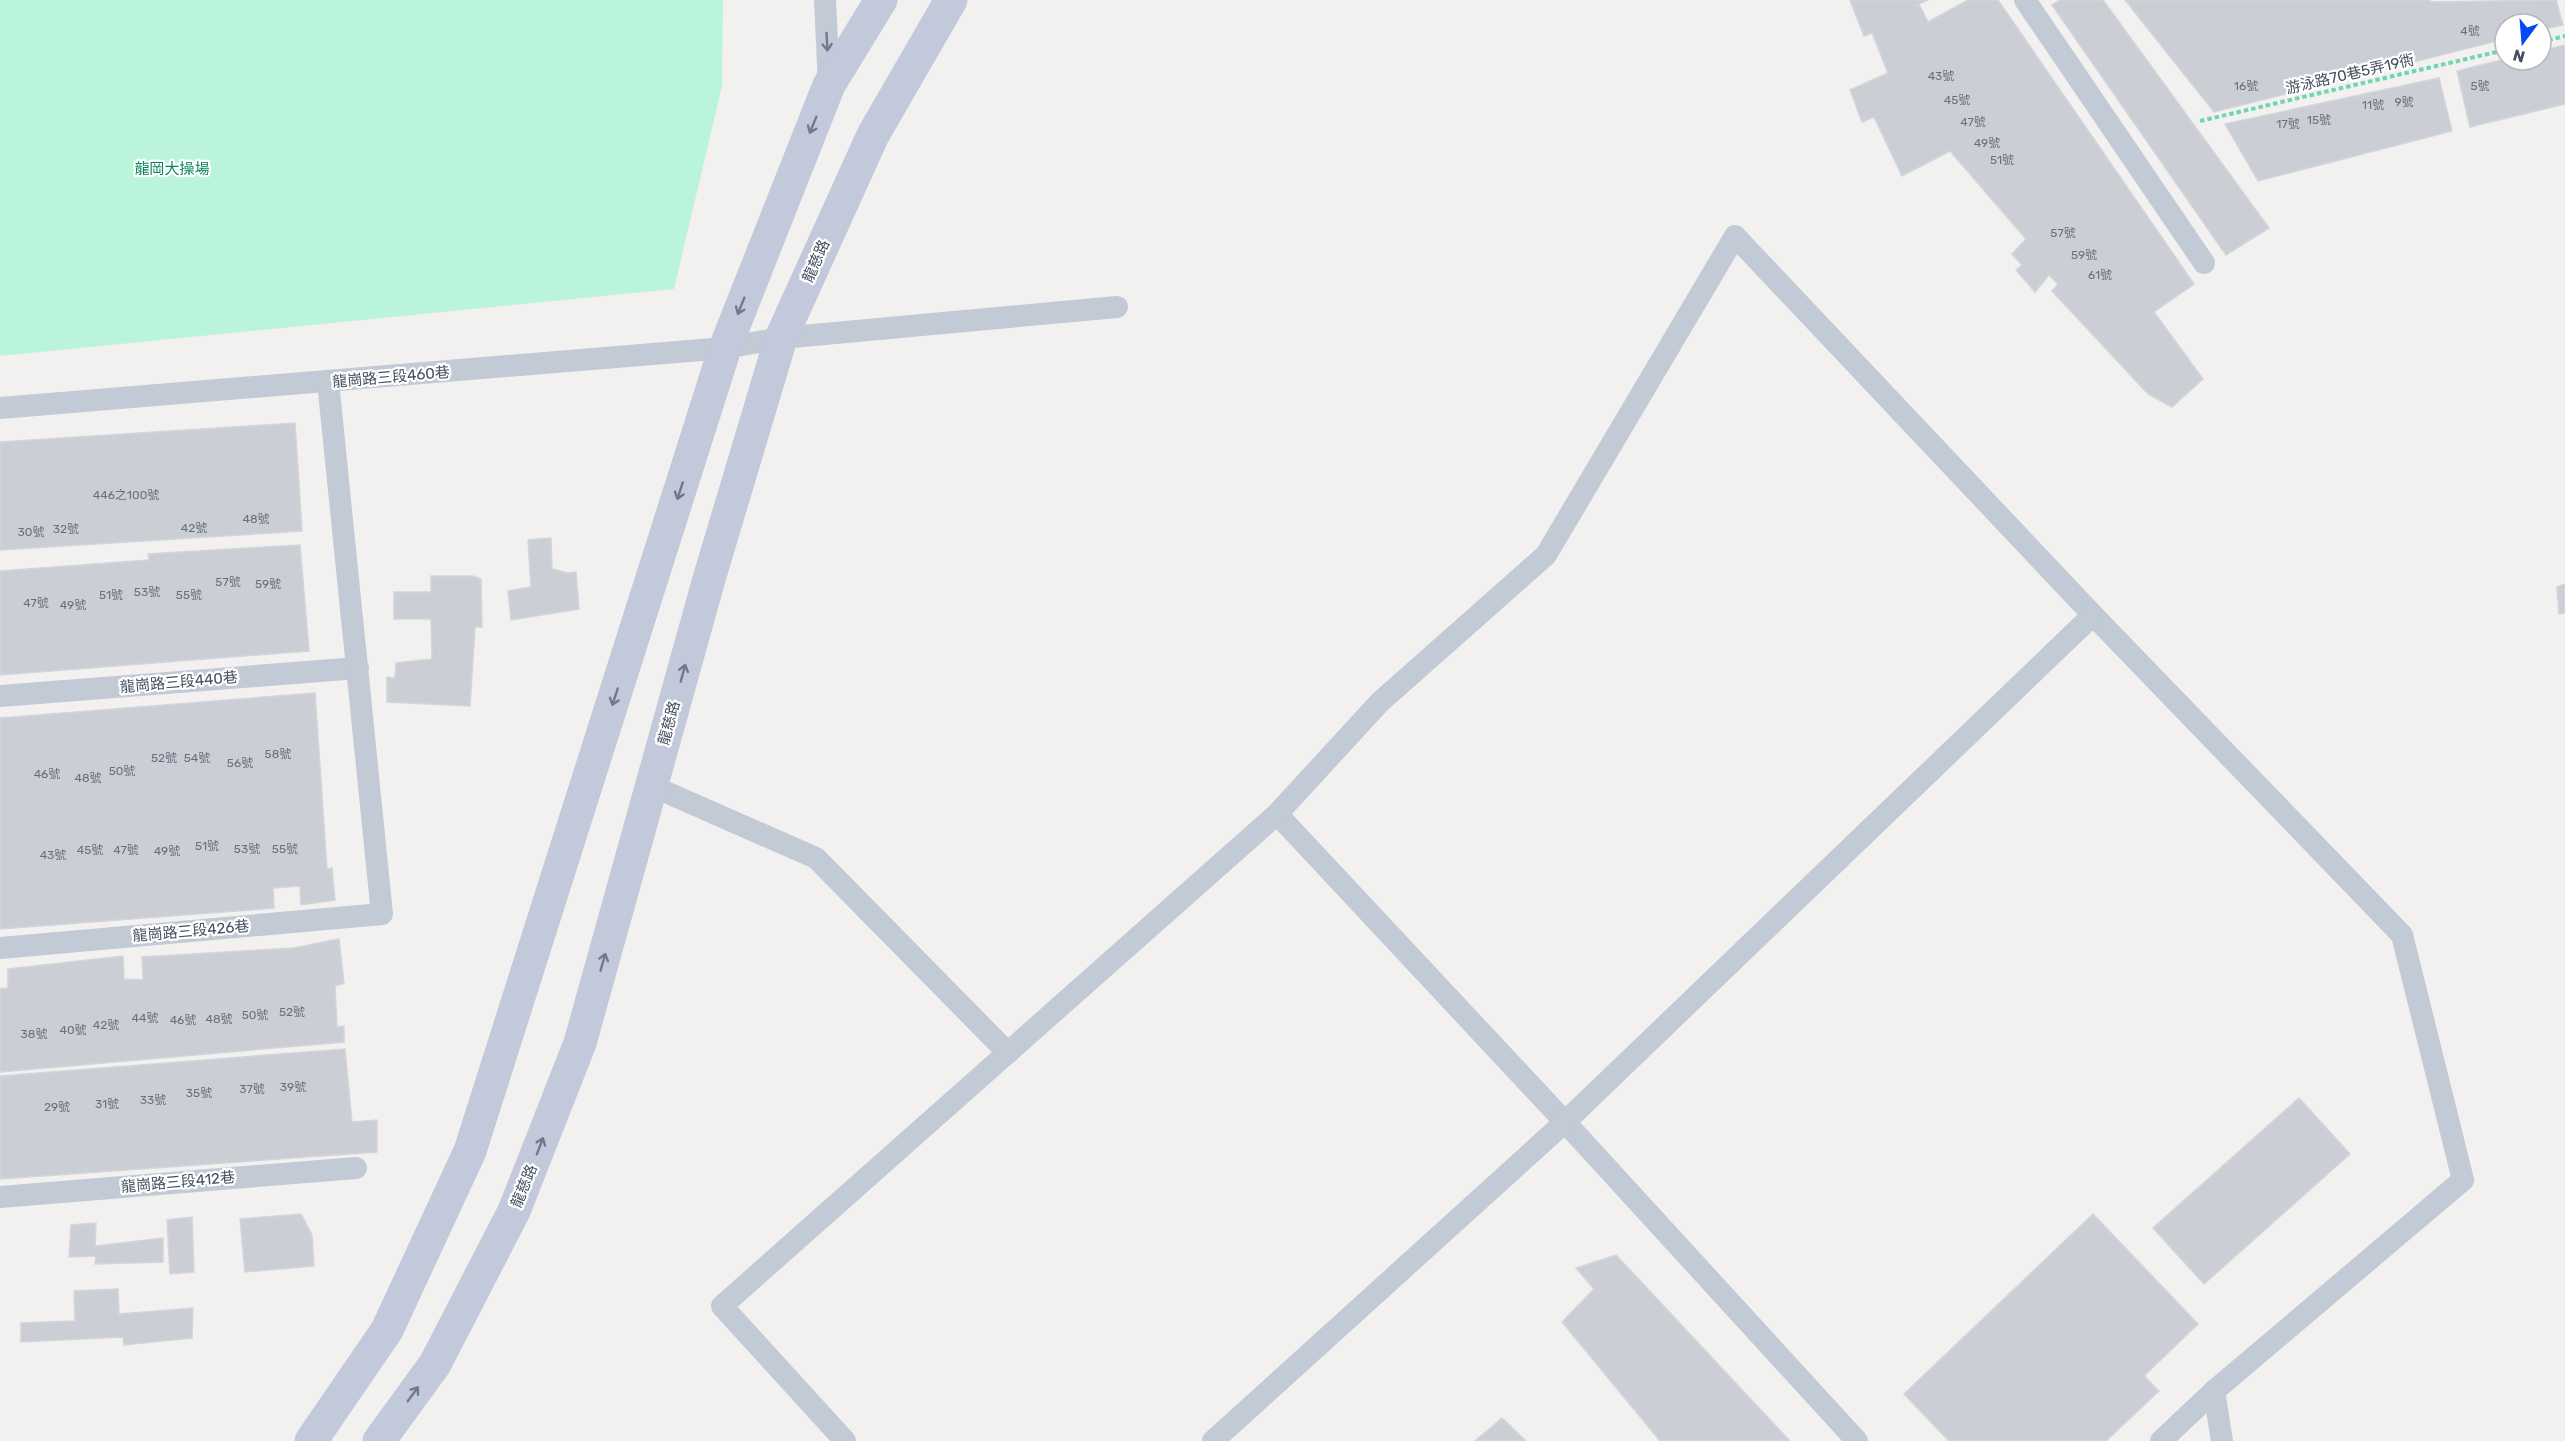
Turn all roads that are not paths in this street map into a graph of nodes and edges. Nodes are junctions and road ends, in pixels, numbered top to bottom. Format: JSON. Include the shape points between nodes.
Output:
{"nodes":[{"id":1,"x":825,"y":0,"type":"edge"},
{"id":2,"x":881,"y":0,"type":"edge"},
{"id":3,"x":951,"y":0,"type":"edge"},
{"id":4,"x":2025,"y":0,"type":"edge"},
{"id":5,"x":829,"y":85,"type":"junction"},
{"id":6,"x":2204,"y":263,"type":"dead end"},
{"id":7,"x":1117,"y":308,"type":"dead end"},
{"id":8,"x":781,"y":338,"type":"junction"},
{"id":9,"x":724,"y":348,"type":"junction"},
{"id":10,"x":328,"y":382,"type":"junction"},
{"id":11,"x":0,"y":408,"type":"edge"},
{"id":12,"x":2093,"y":615,"type":"junction"},
{"id":13,"x":358,"y":668,"type":"junction"},
{"id":14,"x":0,"y":696,"type":"edge"},
{"id":15,"x":652,"y":786,"type":"junction"},
{"id":16,"x":1277,"y":814,"type":"junction"},
{"id":17,"x":0,"y":948,"type":"edge"},
{"id":18,"x":1008,"y":1053,"type":"junction"},
{"id":19,"x":1565,"y":1122,"type":"junction"},
{"id":20,"x":356,"y":1168,"type":"dead end"},
{"id":21,"x":0,"y":1197,"type":"edge"},
{"id":22,"x":2214,"y":1391,"type":"junction"},
{"id":23,"x":311,"y":1441,"type":"edge"},
{"id":24,"x":379,"y":1441,"type":"edge"},
{"id":25,"x":845,"y":1441,"type":"edge"},
{"id":26,"x":1214,"y":1441,"type":"edge"},
{"id":27,"x":1857,"y":1441,"type":"edge"},
{"id":28,"x":2161,"y":1441,"type":"edge"},
{"id":29,"x":2222,"y":1441,"type":"edge"}],
"edges":[{"from":1,"to":5,"type":"lane","one_way":true},
{"from":2,"to":5,"type":"street"},
{"from":3,"to":8,"type":"street","name":"龍慈路","via":[[873,135]]},
{"from":4,"to":6,"type":"lane"},
{"from":5,"to":9,"type":"street","one_way":true},
{"from":7,"to":8,"type":"lane","name":"龍崗路三段460巷"},
{"from":8,"to":9,"type":"lane","name":"龍崗路三段460巷"},
{"from":15,"to":8,"type":"street","name":"龍慈路","one_way":true},
{"from":9,"to":10,"type":"lane","name":"龍崗路三段460巷"},
{"from":9,"to":23,"type":"street","one_way":true,"via":[[470,1151],[387,1330]]},
{"from":10,"to":11,"type":"lane","name":"龍崗路三段460巷"},
{"from":10,"to":13,"type":"lane"},
{"from":12,"to":16,"type":"lane","via":[[1735,236],[1546,555],[1380,702]]},
{"from":12,"to":19,"type":"lane"},
{"from":12,"to":22,"type":"lane","via":[[2402,935],[2463,1180]]},
{"from":13,"to":14,"type":"lane","name":"龍崗路三段440巷"},
{"from":13,"to":17,"type":"lane","name":"龍崗路三段426巷","via":[[382,914]]},
{"from":15,"to":18,"type":"lane","via":[[816,858]]},
{"from":24,"to":15,"type":"street","name":"龍慈路","one_way":true,"via":[[435,1364],[514,1211],[580,1043]]},
{"from":16,"to":18,"type":"lane"},
{"from":16,"to":19,"type":"lane"},
{"from":18,"to":25,"type":"lane","via":[[722,1306]]},
{"from":19,"to":26,"type":"lane"},
{"from":19,"to":27,"type":"lane"},
{"from":20,"to":21,"type":"lane","name":"龍崗路三段412巷"},
{"from":22,"to":28,"type":"lane"},
{"from":22,"to":29,"type":"lane"}]}
